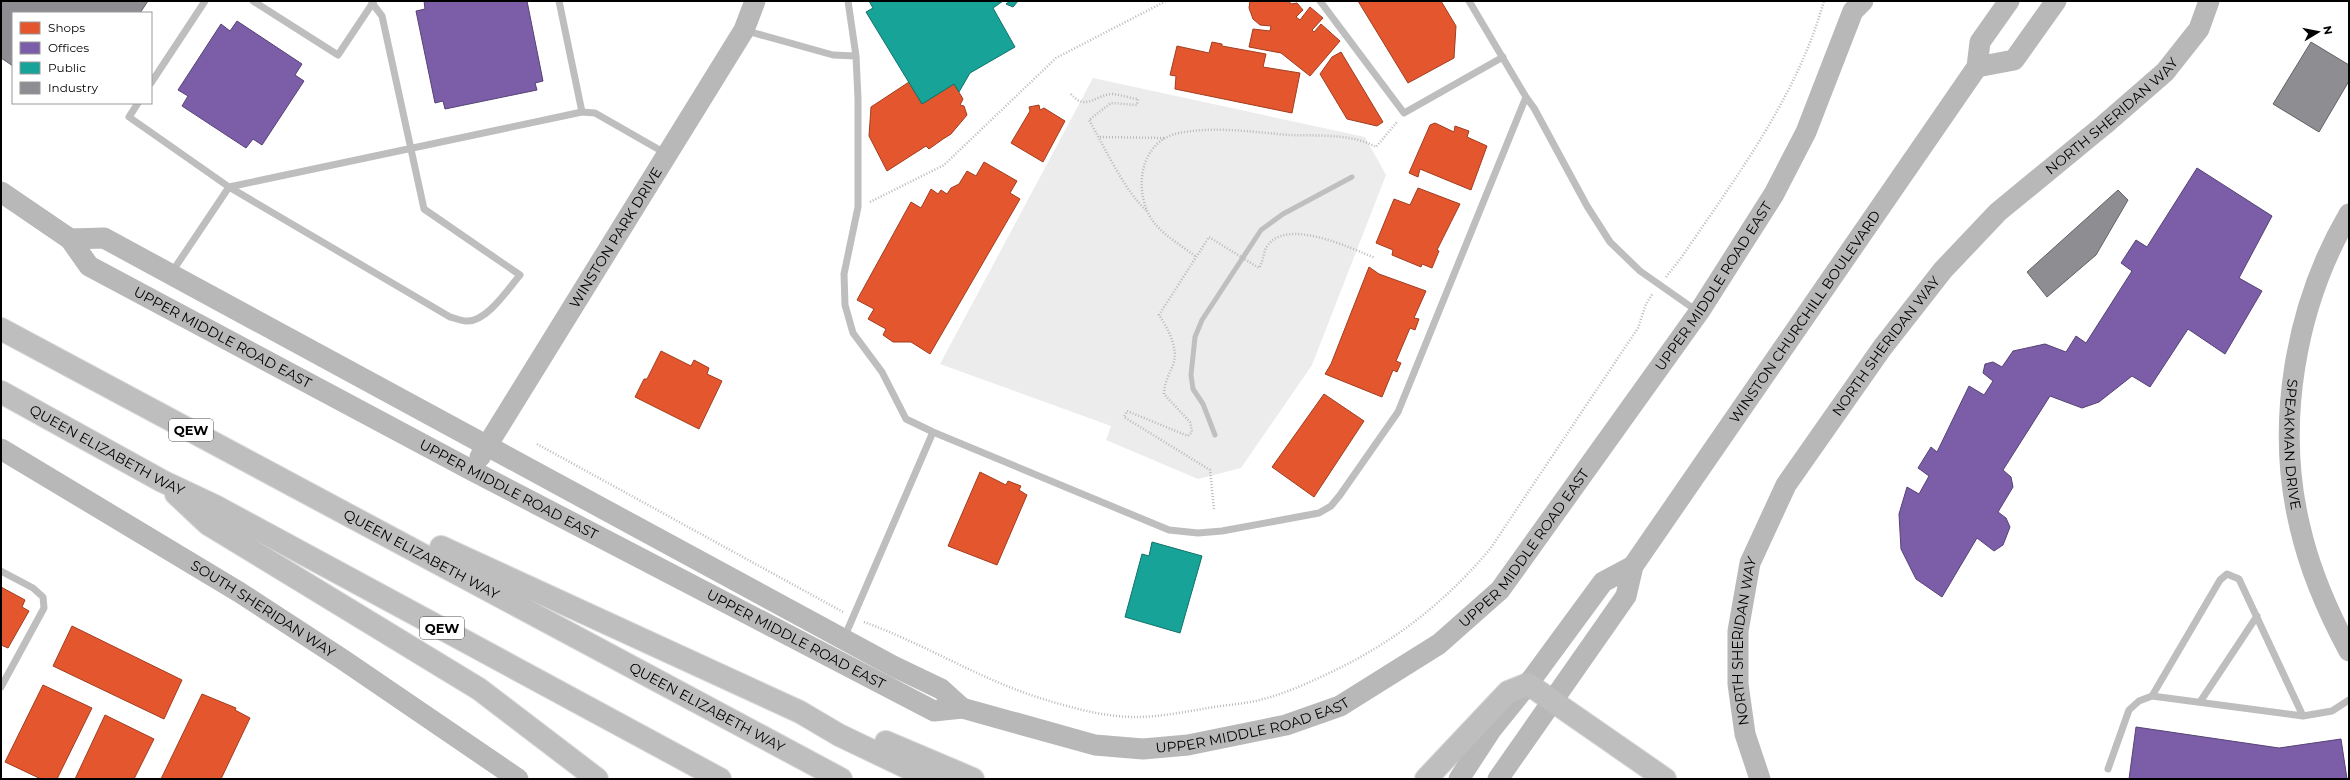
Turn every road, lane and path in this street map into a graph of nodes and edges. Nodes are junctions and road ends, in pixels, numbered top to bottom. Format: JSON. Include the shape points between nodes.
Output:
{"nodes":[{"id":1,"x":205,"y":1,"type":"edge"},
{"id":2,"x":253,"y":1,"type":"edge"},
{"id":3,"x":559,"y":1,"type":"edge"},
{"id":4,"x":755,"y":1,"type":"edge"},
{"id":5,"x":848,"y":1,"type":"edge"},
{"id":6,"x":1166,"y":1,"type":"edge"},
{"id":7,"x":1320,"y":1,"type":"edge"},
{"id":8,"x":1469,"y":1,"type":"edge"},
{"id":9,"x":1824,"y":1,"type":"edge"},
{"id":10,"x":2009,"y":1,"type":"edge"},
{"id":11,"x":2056,"y":1,"type":"edge"},
{"id":12,"x":2209,"y":1,"type":"edge"},
{"id":13,"x":373,"y":2,"type":"edge"},
{"id":14,"x":1856,"y":4,"type":"edge"},
{"id":15,"x":744,"y":30,"type":"junction"},
{"id":16,"x":856,"y":56,"type":"junction"},
{"id":17,"x":1503,"y":57,"type":"junction"},
{"id":18,"x":1977,"y":67,"type":"junction"},
{"id":19,"x":152,"y":81,"type":"edge"},
{"id":20,"x":1071,"y":94,"type":"dead end"},
{"id":21,"x":1526,"y":97,"type":"junction"},
{"id":22,"x":137,"y":104,"type":"edge"},
{"id":23,"x":582,"y":112,"type":"junction"},
{"id":24,"x":1404,"y":113,"type":"junction"},
{"id":25,"x":1099,"y":137,"type":"junction"},
{"id":26,"x":1164,"y":138,"type":"junction"},
{"id":27,"x":411,"y":148,"type":"junction"},
{"id":28,"x":667,"y":154,"type":"junction"},
{"id":29,"x":229,"y":187,"type":"junction"},
{"id":30,"x":1,"y":192,"type":"edge"},
{"id":31,"x":858,"y":207,"type":"junction"},
{"id":32,"x":1148,"y":212,"type":"junction"},
{"id":33,"x":2349,"y":214,"type":"edge"},
{"id":34,"x":70,"y":239,"type":"junction"},
{"id":35,"x":1195,"y":256,"type":"junction"},
{"id":36,"x":1375,"y":258,"type":"dead end"},
{"id":37,"x":171,"y":274,"type":"junction"},
{"id":38,"x":1659,"y":285,"type":"junction"},
{"id":39,"x":1699,"y":312,"type":"junction"},
{"id":40,"x":1,"y":329,"type":"edge"},
{"id":41,"x":1,"y":392,"type":"edge"},
{"id":42,"x":933,"y":432,"type":"junction"},
{"id":43,"x":537,"y":444,"type":"dead end"},
{"id":44,"x":486,"y":446,"type":"junction"},
{"id":45,"x":1,"y":449,"type":"edge"},
{"id":46,"x":472,"y":471,"type":"junction"},
{"id":47,"x":162,"y":481,"type":"junction"},
{"id":48,"x":1214,"y":509,"type":"dead end"},
{"id":49,"x":380,"y":530,"type":"junction"},
{"id":50,"x":1633,"y":566,"type":"junction"},
{"id":51,"x":1,"y":571,"type":"edge"},
{"id":52,"x":2257,"y":616,"type":"junction"},
{"id":53,"x":853,"y":617,"type":"junction"},
{"id":54,"x":843,"y":638,"type":"junction"},
{"id":55,"x":2349,"y":651,"type":"edge"},
{"id":56,"x":1528,"y":684,"type":"junction"},
{"id":57,"x":1,"y":687,"type":"edge"},
{"id":58,"x":2152,"y":696,"type":"junction"},
{"id":59,"x":2349,"y":700,"type":"edge"},
{"id":60,"x":1553,"y":701,"type":"junction"},
{"id":61,"x":2200,"y":702,"type":"junction"},
{"id":62,"x":962,"y":708,"type":"junction"},
{"id":63,"x":800,"y":712,"type":"junction"},
{"id":64,"x":2303,"y":716,"type":"junction"},
{"id":65,"x":2108,"y":769,"type":"dead end"},
{"id":66,"x":518,"y":779,"type":"edge"},
{"id":67,"x":597,"y":779,"type":"edge"},
{"id":68,"x":720,"y":779,"type":"edge"},
{"id":69,"x":842,"y":779,"type":"edge"},
{"id":70,"x":931,"y":779,"type":"edge"},
{"id":71,"x":973,"y":779,"type":"edge"},
{"id":72,"x":1426,"y":779,"type":"edge"},
{"id":73,"x":1459,"y":779,"type":"edge"},
{"id":74,"x":1498,"y":779,"type":"edge"},
{"id":75,"x":1666,"y":779,"type":"edge"},
{"id":76,"x":1760,"y":779,"type":"edge"}],
"edges":[{"from":1,"to":19,"type":"lane"},
{"from":2,"to":13,"type":"lane","via":[[338,55]]},
{"from":3,"to":23,"type":"lane"},
{"from":4,"to":15,"type":"street","name":"WINSTON PARK DRIVE"},
{"from":5,"to":16,"type":"lane"},
{"from":6,"to":31,"type":"path","via":[[1056,58],[944,165]]},
{"from":7,"to":24,"type":"lane"},
{"from":8,"to":17,"type":"lane"},
{"from":9,"to":38,"type":"path","via":[[1799,69],[1769,128],[1681,258]]},
{"from":10,"to":18,"type":"street","name":"WINSTON CHURCHILL BOULEVARD","via":[[1980,42]]},
{"from":11,"to":18,"type":"street","via":[[2014,60]]},
{"from":12,"to":76,"type":"street","name":"NORTH SHERIDAN WAY","via":[[2199,29],[2164,72],[1998,212],[1943,270],[1882,348],[1786,485],[1750,563],[1738,631],[1738,684],[1744,734]]},
{"from":13,"to":27,"type":"lane","via":[[382,16]]},
{"from":14,"to":39,"type":"street","name":"UPPER MIDDLE ROAD EAST","via":[[1806,132],[1774,194]]},
{"from":15,"to":16,"type":"lane","via":[[833,55]]},
{"from":15,"to":28,"type":"street","name":"WINSTON PARK DRIVE"},
{"from":16,"to":31,"type":"lane"},
{"from":17,"to":21,"type":"lane"},
{"from":17,"to":24,"type":"lane"},
{"from":18,"to":50,"type":"street","name":"WINSTON CHURCHILL BOULEVARD"},
{"from":20,"to":25,"type":"path","via":[[1076,100],[1085,102],[1112,94],[1138,99],[1137,105],[1111,102],[1089,120]]},
{"from":21,"to":38,"type":"lane","via":[[1610,242],[1640,271]]},
{"from":21,"to":42,"type":"lane","via":[[1398,412],[1331,506],[1319,513],[1222,531],[1198,533],[1169,530]]},
{"from":22,"to":29,"type":"lane","via":[[129,117]]},
{"from":23,"to":27,"type":"lane"},
{"from":23,"to":28,"type":"lane","via":[[595,113]]},
{"from":24,"to":26,"type":"path","via":[[1376,147],[1350,138],[1214,130],[1178,133]]},
{"from":25,"to":26,"type":"path"},
{"from":25,"to":32,"type":"path","via":[[1140,205]]},
{"from":26,"to":32,"type":"path","via":[[1152,147],[1145,160],[1141,191]]},
{"from":27,"to":29,"type":"lane"},
{"from":27,"to":29,"type":"lane","via":[[424,209],[520,275],[491,309],[477,319],[466,321],[450,317]]},
{"from":28,"to":44,"type":"street","name":"WINSTON PARK DRIVE"},
{"from":29,"to":37,"type":"lane"},
{"from":30,"to":34,"type":"street","name":"UPPER MIDDLE ROAD EAST"},
{"from":31,"to":42,"type":"lane","via":[[844,274],[845,305],[853,334],[882,372],[906,419]]},
{"from":32,"to":35,"type":"path","via":[[1155,224]]},
{"from":33,"to":55,"type":"street","name":"SPEAKMAN DRIVE","via":[[2324,265],[2304,321],[2294,376],[2290,432],[2291,464],[2301,533],[2319,589]]},
{"from":34,"to":37,"type":"street","name":"UPPER MIDDLE ROAD EAST","via":[[104,238]]},
{"from":34,"to":46,"type":"street","name":"UPPER MIDDLE ROAD EAST","via":[[89,266]]},
{"from":35,"to":36,"type":"path","via":[[1209,237],[1259,268],[1268,245],[1273,240],[1300,235],[1324,238]]},
{"from":35,"to":48,"type":"path","via":[[1159,315],[1170,335],[1174,353],[1174,362],[1164,394],[1190,422],[1192,432],[1188,436],[1127,411],[1124,417],[1210,470]]},
{"from":37,"to":44,"type":"street","name":"UPPER MIDDLE ROAD EAST"},
{"from":38,"to":39,"type":"lane"},
{"from":38,"to":53,"type":"path","via":[[1646,304],[1638,328],[1490,550],[1471,572],[1428,612],[1398,635],[1353,662],[1293,690],[1259,700],[1191,711],[1136,717],[1106,714],[1051,702],[1013,689]]},
{"from":39,"to":62,"type":"street","name":"UPPER MIDDLE ROAD EAST","via":[[1500,590],[1438,644],[1340,706],[1286,725],[1239,736],[1188,745],[1143,749],[1095,745]]},
{"from":40,"to":49,"type":"highway","name":"QUEEN ELIZABETH WAY","number":"QEW"},
{"from":41,"to":47,"type":"highway","name":"QUEEN ELIZABETH WAY","number":"QEW"},
{"from":42,"to":53,"type":"lane"},
{"from":43,"to":53,"type":"path","via":[[815,599]]},
{"from":44,"to":46,"type":"street","name":"WINSTON PARK DRIVE"},
{"from":44,"to":54,"type":"street","name":"UPPER MIDDLE ROAD EAST"},
{"from":45,"to":66,"type":"street","name":"SOUTH SHERIDAN WAY","via":[[239,592]]},
{"from":46,"to":62,"type":"street","name":"UPPER MIDDLE ROAD EAST","via":[[934,711]]},
{"from":47,"to":67,"type":"highway","via":[[208,524],[479,689]]},
{"from":47,"to":68,"type":"highway","name":"QUEEN ELIZABETH WAY","number":"QEW","via":[[215,506]]},
{"from":49,"to":63,"type":"highway","via":[[441,547]]},
{"from":49,"to":69,"type":"highway","name":"QUEEN ELIZABETH WAY","number":"QEW"},
{"from":50,"to":56,"type":"street","name":"WINSTON CHURCHILL BOULEVARD","via":[[1602,582]]},
{"from":50,"to":60,"type":"street","name":"WINSTON CHURCHILL BOULEVARD","via":[[1626,596]]},
{"from":51,"to":57,"type":"lane","via":[[43,596],[44,608]]},
{"from":52,"to":58,"type":"lane","via":[[2239,579],[2227,574],[2220,580]]},
{"from":52,"to":61,"type":"lane"},
{"from":52,"to":64,"type":"lane"},
{"from":53,"to":54,"type":"lane"},
{"from":54,"to":62,"type":"street","name":"UPPER MIDDLE ROAD EAST","via":[[941,689]]},
{"from":56,"to":60,"type":"highway"},
{"from":56,"to":72,"type":"highway","via":[[1508,692]]},
{"from":56,"to":73,"type":"street","name":"WINSTON CHURCHILL BOULEVARD","via":[[1491,730]]},
{"from":58,"to":61,"type":"lane"},
{"from":58,"to":65,"type":"lane","via":[[2139,701],[2129,710]]},
{"from":59,"to":64,"type":"lane","via":[[2332,711]]},
{"from":60,"to":74,"type":"street","name":"WINSTON CHURCHILL BOULEVARD"},
{"from":60,"to":75,"type":"highway"},
{"from":61,"to":64,"type":"lane"},
{"from":63,"to":70,"type":"highway","via":[[839,735]]},
{"from":63,"to":71,"type":"highway","via":[[844,724]]}]}
